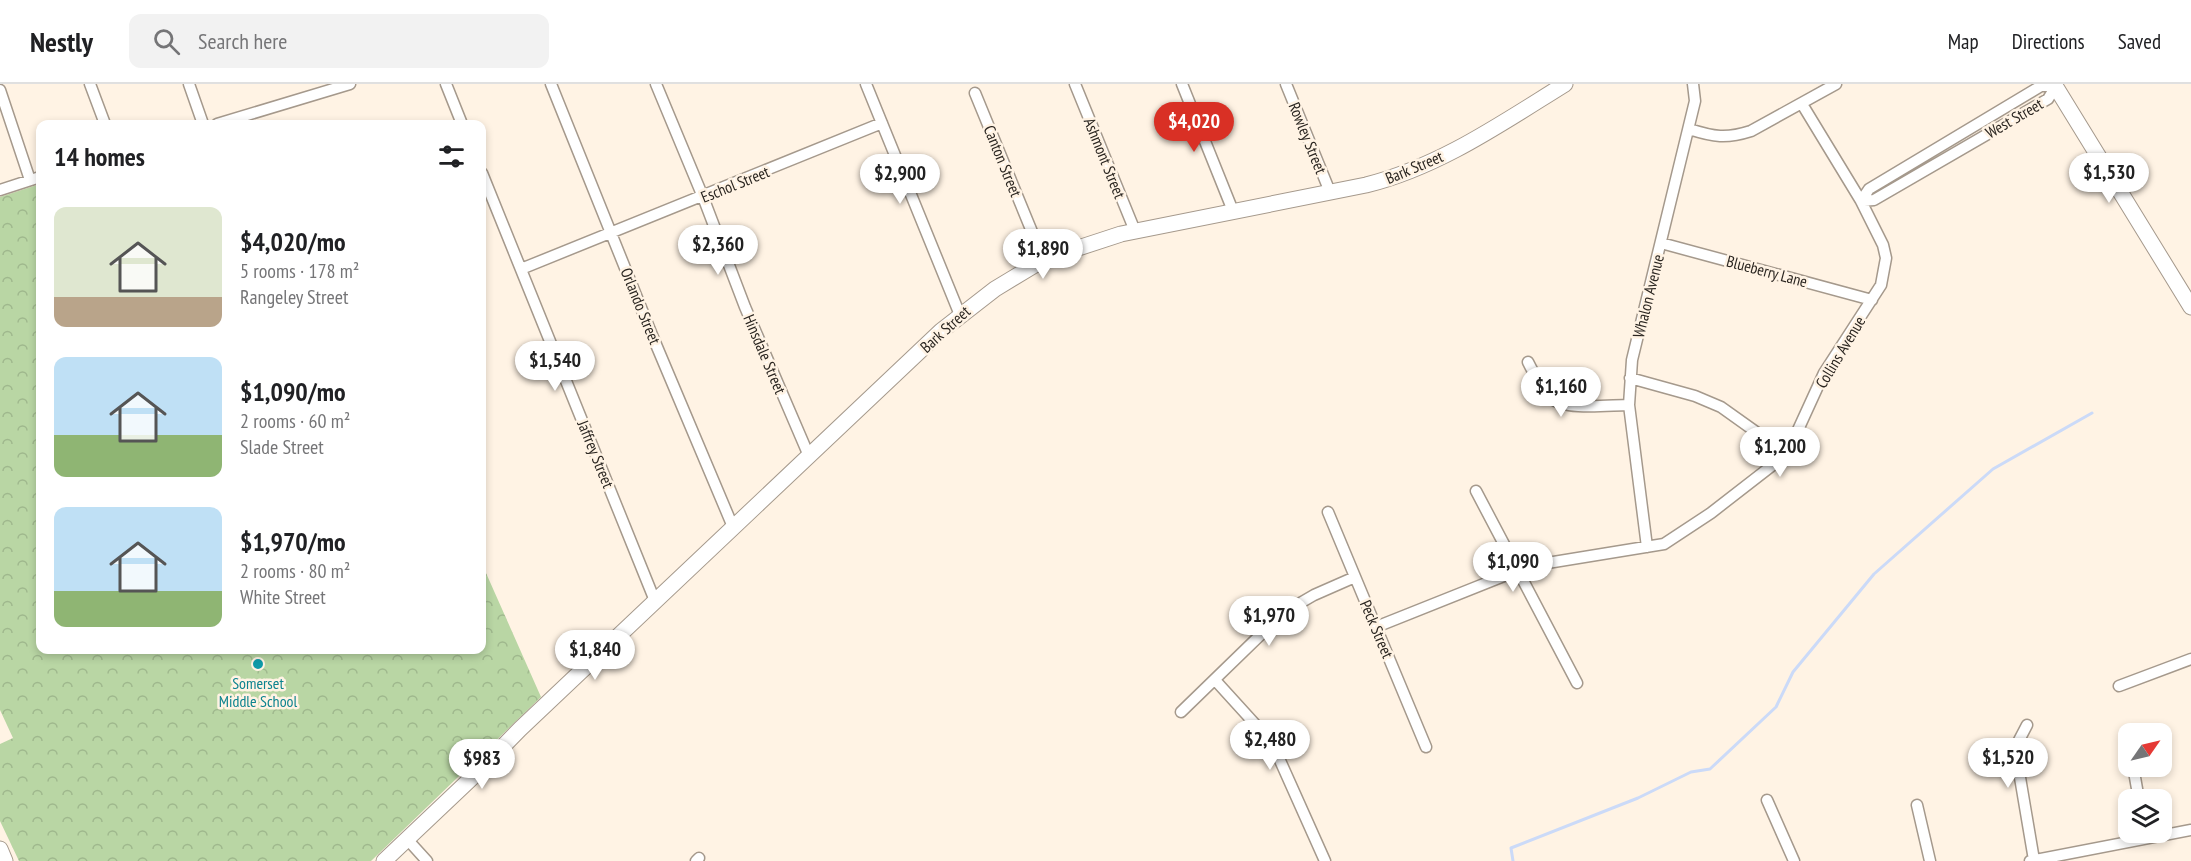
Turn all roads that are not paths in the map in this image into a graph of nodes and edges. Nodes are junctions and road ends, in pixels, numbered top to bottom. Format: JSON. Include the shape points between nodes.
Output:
{"nodes":[{"id":1,"x":90,"y":84,"type":"edge"},
{"id":2,"x":189,"y":84,"type":"edge"},
{"id":3,"x":350,"y":84,"type":"edge"},
{"id":4,"x":446,"y":84,"type":"edge"},
{"id":5,"x":551,"y":84,"type":"edge"},
{"id":6,"x":656,"y":84,"type":"edge"},
{"id":7,"x":866,"y":84,"type":"edge"},
{"id":8,"x":1075,"y":84,"type":"edge"},
{"id":9,"x":1182,"y":84,"type":"edge"},
{"id":10,"x":1286,"y":84,"type":"edge"},
{"id":11,"x":1565,"y":84,"type":"edge"},
{"id":12,"x":1693,"y":84,"type":"edge"},
{"id":13,"x":1836,"y":84,"type":"edge"},
{"id":14,"x":2055,"y":85,"type":"edge"},
{"id":15,"x":0,"y":90,"type":"edge"},
{"id":16,"x":975,"y":93,"type":"dead end"},
{"id":17,"x":1802,"y":104,"type":"junction"},
{"id":18,"x":104,"y":120,"type":"edge"},
{"id":19,"x":202,"y":120,"type":"edge"},
{"id":20,"x":230,"y":120,"type":"edge"},
{"id":21,"x":460,"y":120,"type":"edge"},
{"id":22,"x":882,"y":123,"type":"junction"},
{"id":23,"x":1689,"y":129,"type":"junction"},
{"id":24,"x":35,"y":179,"type":"edge"},
{"id":25,"x":486,"y":183,"type":"edge"},
{"id":26,"x":0,"y":190,"type":"edge"},
{"id":27,"x":1330,"y":192,"type":"junction"},
{"id":28,"x":703,"y":197,"type":"junction"},
{"id":29,"x":1861,"y":201,"type":"junction"},
{"id":30,"x":1233,"y":211,"type":"junction"},
{"id":31,"x":1135,"y":231,"type":"junction"},
{"id":32,"x":611,"y":233,"type":"junction"},
{"id":33,"x":1661,"y":243,"type":"junction"},
{"id":34,"x":1044,"y":261,"type":"junction"},
{"id":35,"x":521,"y":270,"type":"junction"},
{"id":36,"x":1872,"y":300,"type":"junction"},
{"id":37,"x":2191,"y":307,"type":"edge"},
{"id":38,"x":960,"y":315,"type":"junction"},
{"id":39,"x":1528,"y":362,"type":"dead end"},
{"id":40,"x":1630,"y":378,"type":"junction"},
{"id":41,"x":1629,"y":405,"type":"junction"},
{"id":42,"x":1787,"y":454,"type":"junction"},
{"id":43,"x":809,"y":456,"type":"junction"},
{"id":44,"x":1476,"y":491,"type":"dead end"},
{"id":45,"x":1328,"y":512,"type":"dead end"},
{"id":46,"x":733,"y":527,"type":"junction"},
{"id":47,"x":1647,"y":547,"type":"junction"},
{"id":48,"x":1517,"y":569,"type":"junction"},
{"id":49,"x":1355,"y":578,"type":"junction"},
{"id":50,"x":656,"y":601,"type":"junction"},
{"id":51,"x":1376,"y":627,"type":"junction"},
{"id":52,"x":2191,"y":659,"type":"edge"},
{"id":53,"x":1215,"y":680,"type":"junction"},
{"id":54,"x":1576,"y":683,"type":"dead end"},
{"id":55,"x":2119,"y":686,"type":"dead end"},
{"id":56,"x":1181,"y":712,"type":"dead end"},
{"id":57,"x":2027,"y":725,"type":"dead end"},
{"id":58,"x":1426,"y":747,"type":"dead end"},
{"id":59,"x":1767,"y":800,"type":"dead end"},
{"id":60,"x":1917,"y":805,"type":"dead end"},
{"id":61,"x":2191,"y":830,"type":"edge"},
{"id":62,"x":2172,"y":832,"type":"edge"},
{"id":63,"x":407,"y":839,"type":"junction"},
{"id":64,"x":2118,"y":842,"type":"edge"},
{"id":65,"x":0,"y":849,"type":"edge"},
{"id":66,"x":5,"y":861,"type":"edge"},
{"id":67,"x":384,"y":861,"type":"edge"},
{"id":68,"x":428,"y":861,"type":"edge"},
{"id":69,"x":1325,"y":861,"type":"edge"},
{"id":70,"x":1794,"y":861,"type":"edge"},
{"id":71,"x":1930,"y":861,"type":"edge"},
{"id":72,"x":2032,"y":861,"type":"edge"}],
"edges":[{"from":1,"to":18,"type":"street"},
{"from":2,"to":19,"type":"street"},
{"from":3,"to":20,"type":"street"},
{"from":4,"to":21,"type":"street"},
{"from":5,"to":32,"type":"street","name":"Orlando Street"},
{"from":6,"to":28,"type":"street","name":"Hinsdale Street"},
{"from":7,"to":22,"type":"street"},
{"from":8,"to":31,"type":"street","name":"Ashmont Street"},
{"from":9,"to":30,"type":"street"},
{"from":10,"to":27,"type":"street","name":"Rowley Street"},
{"from":11,"to":27,"type":"main road","name":"Bark Street","via":[[1412,171]]},
{"from":12,"to":23,"type":"street","name":"Whalon Avenue","via":[[1695,101]]},
{"from":13,"to":17,"type":"street"},
{"from":14,"to":29,"type":"street","name":"West Street","via":[[2048,99],[1875,200]]},
{"from":14,"to":37,"type":"main road"},
{"from":15,"to":24,"type":"street"},
{"from":16,"to":34,"type":"street","name":"Canton Street"},
{"from":17,"to":23,"type":"street","via":[[1734,137]]},
{"from":17,"to":29,"type":"street","name":"Collins Avenue"},
{"from":22,"to":28,"type":"street","name":"Eschol Street"},
{"from":22,"to":38,"type":"street"},
{"from":23,"to":33,"type":"street","name":"Whalon Avenue"},
{"from":24,"to":26,"type":"street"},
{"from":25,"to":35,"type":"street","name":"Jaffrey Street"},
{"from":27,"to":30,"type":"main road","name":"Bark Street"},
{"from":28,"to":32,"type":"street","name":"Eschol Street"},
{"from":28,"to":43,"type":"street","name":"Hinsdale Street"},
{"from":29,"to":36,"type":"street","name":"Collins Avenue","via":[[1886,258],[1881,285]]},
{"from":30,"to":31,"type":"main road","name":"Bark Street"},
{"from":31,"to":34,"type":"main road","name":"Bark Street"},
{"from":32,"to":35,"type":"street","name":"Eschol Street"},
{"from":32,"to":46,"type":"street","name":"Orlando Street"},
{"from":33,"to":36,"type":"street","name":"Blueberry Lane"},
{"from":33,"to":40,"type":"street","name":"Whalon Avenue"},
{"from":34,"to":38,"type":"main road","name":"Bark Street","via":[[994,289]]},
{"from":35,"to":50,"type":"street","name":"Jaffrey Street"},
{"from":36,"to":42,"type":"street","name":"Collins Avenue","via":[[1824,373]]},
{"from":38,"to":43,"type":"main road","name":"Bark Street"},
{"from":39,"to":41,"type":"street","via":[[1552,399],[1563,404]]},
{"from":40,"to":41,"type":"street","name":"Whalon Avenue"},
{"from":40,"to":42,"type":"street","via":[[1721,407]]},
{"from":41,"to":47,"type":"street","name":"Whalon Avenue"},
{"from":42,"to":47,"type":"street","name":"Collins Avenue","via":[[1676,537]]},
{"from":43,"to":46,"type":"main road","name":"Bark Street"},
{"from":44,"to":48,"type":"street"},
{"from":45,"to":49,"type":"street","name":"Peck Street"},
{"from":46,"to":50,"type":"main road","name":"Bark Street"},
{"from":47,"to":48,"type":"street","name":"Collins Avenue"},
{"from":48,"to":51,"type":"street","name":"Collins Avenue"},
{"from":48,"to":54,"type":"street"},
{"from":49,"to":51,"type":"street","name":"Peck Street"},
{"from":49,"to":53,"type":"street","via":[[1283,613]]},
{"from":50,"to":63,"type":"main road","name":"Bark Street"},
{"from":51,"to":58,"type":"street","name":"Peck Street"},
{"from":52,"to":55,"type":"street"},
{"from":53,"to":56,"type":"street"},
{"from":53,"to":69,"type":"street","via":[[1274,747]]},
{"from":57,"to":72,"type":"street","via":[[2015,748]]},
{"from":59,"to":70,"type":"street"},
{"from":60,"to":71,"type":"street"},
{"from":61,"to":62,"type":"street"},
{"from":63,"to":67,"type":"main road","name":"Bark Street"},
{"from":63,"to":68,"type":"street"},
{"from":64,"to":72,"type":"street"},
{"from":65,"to":66,"type":"main road"}]}
